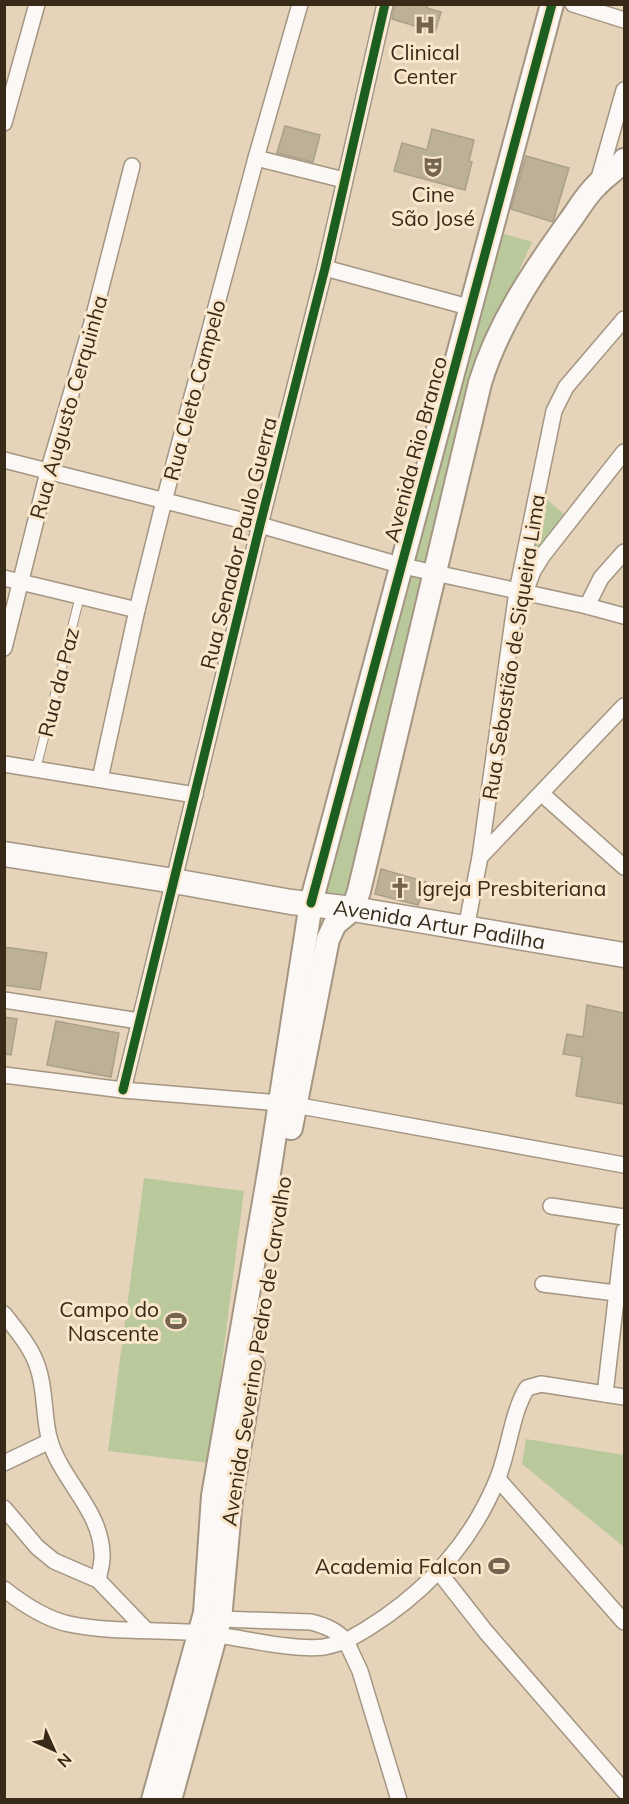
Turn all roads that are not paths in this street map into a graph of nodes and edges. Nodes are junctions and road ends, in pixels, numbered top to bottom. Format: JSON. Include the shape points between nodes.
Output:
{"nodes":[{"id":1,"x":37,"y":4,"type":"edge"},
{"id":2,"x":300,"y":4,"type":"edge"},
{"id":3,"x":385,"y":4,"type":"edge"},
{"id":4,"x":552,"y":4,"type":"edge"},
{"id":5,"x":573,"y":4,"type":"edge"},
{"id":6,"x":624,"y":20,"type":"edge"},
{"id":7,"x":624,"y":90,"type":"edge"},
{"id":8,"x":7,"y":106,"type":"edge"},
{"id":9,"x":4,"y":123,"type":"edge"},
{"id":10,"x":256,"y":158,"type":"junction"},
{"id":11,"x":132,"y":166,"type":"dead end"},
{"id":12,"x":615,"y":174,"type":"edge"},
{"id":13,"x":344,"y":180,"type":"junction"},
{"id":14,"x":325,"y":268,"type":"junction"},
{"id":15,"x":472,"y":308,"type":"junction"},
{"id":16,"x":624,"y":319,"type":"edge"},
{"id":17,"x":624,"y":452,"type":"edge"},
{"id":18,"x":4,"y":460,"type":"edge"},
{"id":19,"x":48,"y":472,"type":"junction"},
{"id":20,"x":164,"y":501,"type":"junction"},
{"id":21,"x":260,"y":525,"type":"junction"},
{"id":22,"x":624,"y":552,"type":"edge"},
{"id":23,"x":403,"y":566,"type":"junction"},
{"id":24,"x":433,"y":573,"type":"junction"},
{"id":25,"x":4,"y":578,"type":"edge"},
{"id":26,"x":21,"y":582,"type":"junction"},
{"id":27,"x":521,"y":592,"type":"junction"},
{"id":28,"x":80,"y":596,"type":"junction"},
{"id":29,"x":587,"y":606,"type":"junction"},
{"id":30,"x":137,"y":609,"type":"junction"},
{"id":31,"x":624,"y":616,"type":"edge"},
{"id":32,"x":4,"y":648,"type":"edge"},
{"id":33,"x":624,"y":706,"type":"edge"},
{"id":34,"x":4,"y":764,"type":"edge"},
{"id":35,"x":36,"y":769,"type":"junction"},
{"id":36,"x":100,"y":779,"type":"junction"},
{"id":37,"x":542,"y":794,"type":"junction"},
{"id":38,"x":195,"y":795,"type":"junction"},
{"id":39,"x":4,"y":854,"type":"edge"},
{"id":40,"x":480,"y":857,"type":"junction"},
{"id":41,"x":624,"y":867,"type":"edge"},
{"id":42,"x":174,"y":880,"type":"junction"},
{"id":43,"x":311,"y":903,"type":"junction"},
{"id":44,"x":353,"y":909,"type":"junction"},
{"id":45,"x":466,"y":928,"type":"junction"},
{"id":46,"x":621,"y":949,"type":"edge"},
{"id":47,"x":4,"y":1000,"type":"edge"},
{"id":48,"x":139,"y":1021,"type":"junction"},
{"id":49,"x":4,"y":1075,"type":"edge"},
{"id":50,"x":123,"y":1090,"type":"junction"},
{"id":51,"x":286,"y":1113,"type":"junction"},
{"id":52,"x":624,"y":1165,"type":"edge"},
{"id":53,"x":551,"y":1206,"type":"dead end"},
{"id":54,"x":624,"y":1217,"type":"edge"},
{"id":55,"x":624,"y":1231,"type":"edge"},
{"id":56,"x":543,"y":1284,"type":"dead end"},
{"id":57,"x":621,"y":1293,"type":"edge"},
{"id":58,"x":4,"y":1314,"type":"edge"},
{"id":59,"x":605,"y":1394,"type":"junction"},
{"id":60,"x":624,"y":1397,"type":"edge"},
{"id":61,"x":50,"y":1441,"type":"junction"},
{"id":62,"x":4,"y":1462,"type":"edge"},
{"id":63,"x":498,"y":1479,"type":"junction"},
{"id":64,"x":4,"y":1508,"type":"edge"},
{"id":65,"x":439,"y":1572,"type":"junction"},
{"id":66,"x":98,"y":1580,"type":"junction"},
{"id":67,"x":4,"y":1589,"type":"edge"},
{"id":68,"x":624,"y":1622,"type":"edge"},
{"id":69,"x":212,"y":1629,"type":"junction"},
{"id":70,"x":146,"y":1630,"type":"junction"},
{"id":71,"x":346,"y":1641,"type":"junction"},
{"id":72,"x":624,"y":1791,"type":"edge"},
{"id":73,"x":399,"y":1799,"type":"edge"},
{"id":74,"x":153,"y":1800,"type":"edge"},
{"id":75,"x":170,"y":1800,"type":"edge"}],
"edges":[{"from":1,"to":8,"type":"street"},
{"from":2,"to":10,"type":"street","name":"Rua Cleto Campelo"},
{"from":3,"to":13,"type":"street","name":"Rua Senador Paulo Guerra"},
{"from":4,"to":15,"type":"street","name":"Avenida Rio Branco"},
{"from":5,"to":6,"type":"street"},
{"from":7,"to":12,"type":"street"},
{"from":8,"to":9,"type":"street"},
{"from":10,"to":13,"type":"street"},
{"from":10,"to":20,"type":"street","name":"Rua Cleto Campelo"},
{"from":11,"to":19,"type":"street","name":"Rua Augusto Cerquinha"},
{"from":12,"to":24,"type":"street","via":[[558,238],[514,306],[488,357]]},
{"from":13,"to":14,"type":"street","name":"Rua Senador Paulo Guerra"},
{"from":14,"to":15,"type":"street"},
{"from":14,"to":21,"type":"street","name":"Rua Senador Paulo Guerra"},
{"from":15,"to":23,"type":"street","name":"Avenida Rio Branco"},
{"from":16,"to":27,"type":"street","name":"Rua Sebastião de Siqueira Lima","via":[[566,387],[554,411]]},
{"from":17,"to":27,"type":"street","via":[[543,555]]},
{"from":18,"to":19,"type":"street"},
{"from":19,"to":20,"type":"street"},
{"from":19,"to":26,"type":"street","name":"Rua Augusto Cerquinha"},
{"from":20,"to":21,"type":"street"},
{"from":20,"to":30,"type":"street","name":"Rua Cleto Campelo"},
{"from":21,"to":23,"type":"street"},
{"from":21,"to":38,"type":"street","name":"Rua Senador Paulo Guerra"},
{"from":22,"to":29,"type":"street","via":[[601,578]]},
{"from":23,"to":24,"type":"street"},
{"from":23,"to":43,"type":"street","name":"Avenida Rio Branco"},
{"from":24,"to":27,"type":"street"},
{"from":24,"to":44,"type":"street"},
{"from":25,"to":26,"type":"street"},
{"from":26,"to":28,"type":"street"},
{"from":26,"to":32,"type":"street","name":"Rua Augusto Cerquinha"},
{"from":27,"to":29,"type":"street"},
{"from":27,"to":40,"type":"street","name":"Rua Sebastião de Siqueira Lima"},
{"from":28,"to":30,"type":"street"},
{"from":28,"to":35,"type":"lane","name":"Rua da Paz"},
{"from":29,"to":31,"type":"street"},
{"from":30,"to":36,"type":"street","name":"Rua Cleto Campelo"},
{"from":33,"to":37,"type":"street"},
{"from":34,"to":35,"type":"street"},
{"from":35,"to":36,"type":"street"},
{"from":36,"to":38,"type":"street"},
{"from":37,"to":40,"type":"street"},
{"from":37,"to":41,"type":"street"},
{"from":38,"to":42,"type":"street","name":"Rua Senador Paulo Guerra"},
{"from":39,"to":42,"type":"main road","name":"Avenida Artur Padilha"},
{"from":40,"to":45,"type":"street","name":"Rua Sebastião de Siqueira Lima"},
{"from":42,"to":43,"type":"main road","name":"Avenida Artur Padilha"},
{"from":42,"to":48,"type":"street","name":"Rua Senador Paulo Guerra"},
{"from":43,"to":44,"type":"main road","name":"Avenida Artur Padilha"},
{"from":43,"to":51,"type":"street","name":"Avenida Severino Pedro de Carvalho"},
{"from":44,"to":45,"type":"main road","name":"Avenida Artur Padilha"},
{"from":44,"to":51,"type":"street","name":"Avenida Severino Pedro de Carvalho","via":[[335,924],[328,939]]},
{"from":45,"to":46,"type":"main road","name":"Avenida Artur Padilha"},
{"from":47,"to":48,"type":"street"},
{"from":48,"to":50,"type":"street","name":"Rua Senador Paulo Guerra"},
{"from":49,"to":50,"type":"street"},
{"from":50,"to":51,"type":"street"},
{"from":51,"to":52,"type":"street"},
{"from":51,"to":69,"type":"street","name":"Avenida Severino Pedro de Carvalho","via":[[213,1496],[207,1597]]},
{"from":53,"to":54,"type":"street"},
{"from":55,"to":57,"type":"street"},
{"from":56,"to":57,"type":"street"},
{"from":57,"to":59,"type":"street"},
{"from":58,"to":61,"type":"street","via":[[39,1370]]},
{"from":59,"to":60,"type":"street"},
{"from":59,"to":63,"type":"street","via":[[541,1384],[527,1388]]},
{"from":61,"to":62,"type":"street"},
{"from":61,"to":66,"type":"street","via":[[100,1536],[103,1555]]},
{"from":63,"to":65,"type":"street","via":[[476,1521]]},
{"from":63,"to":68,"type":"street"},
{"from":64,"to":66,"type":"street","via":[[54,1561]]},
{"from":65,"to":71,"type":"street","via":[[395,1612]]},
{"from":65,"to":72,"type":"street"},
{"from":66,"to":70,"type":"street"},
{"from":67,"to":70,"type":"street","via":[[29,1607],[67,1623]]},
{"from":69,"to":70,"type":"street"},
{"from":69,"to":71,"type":"street","via":[[299,1646],[323,1647]]},
{"from":69,"to":71,"type":"street","via":[[311,1622],[338,1632]]},
{"from":69,"to":74,"type":"street","name":"Avenida Severino Pedro de Carvalho"},
{"from":69,"to":75,"type":"street","name":"Avenida Severino Pedro de Carvalho"},
{"from":71,"to":73,"type":"street","via":[[360,1671]]}]}
